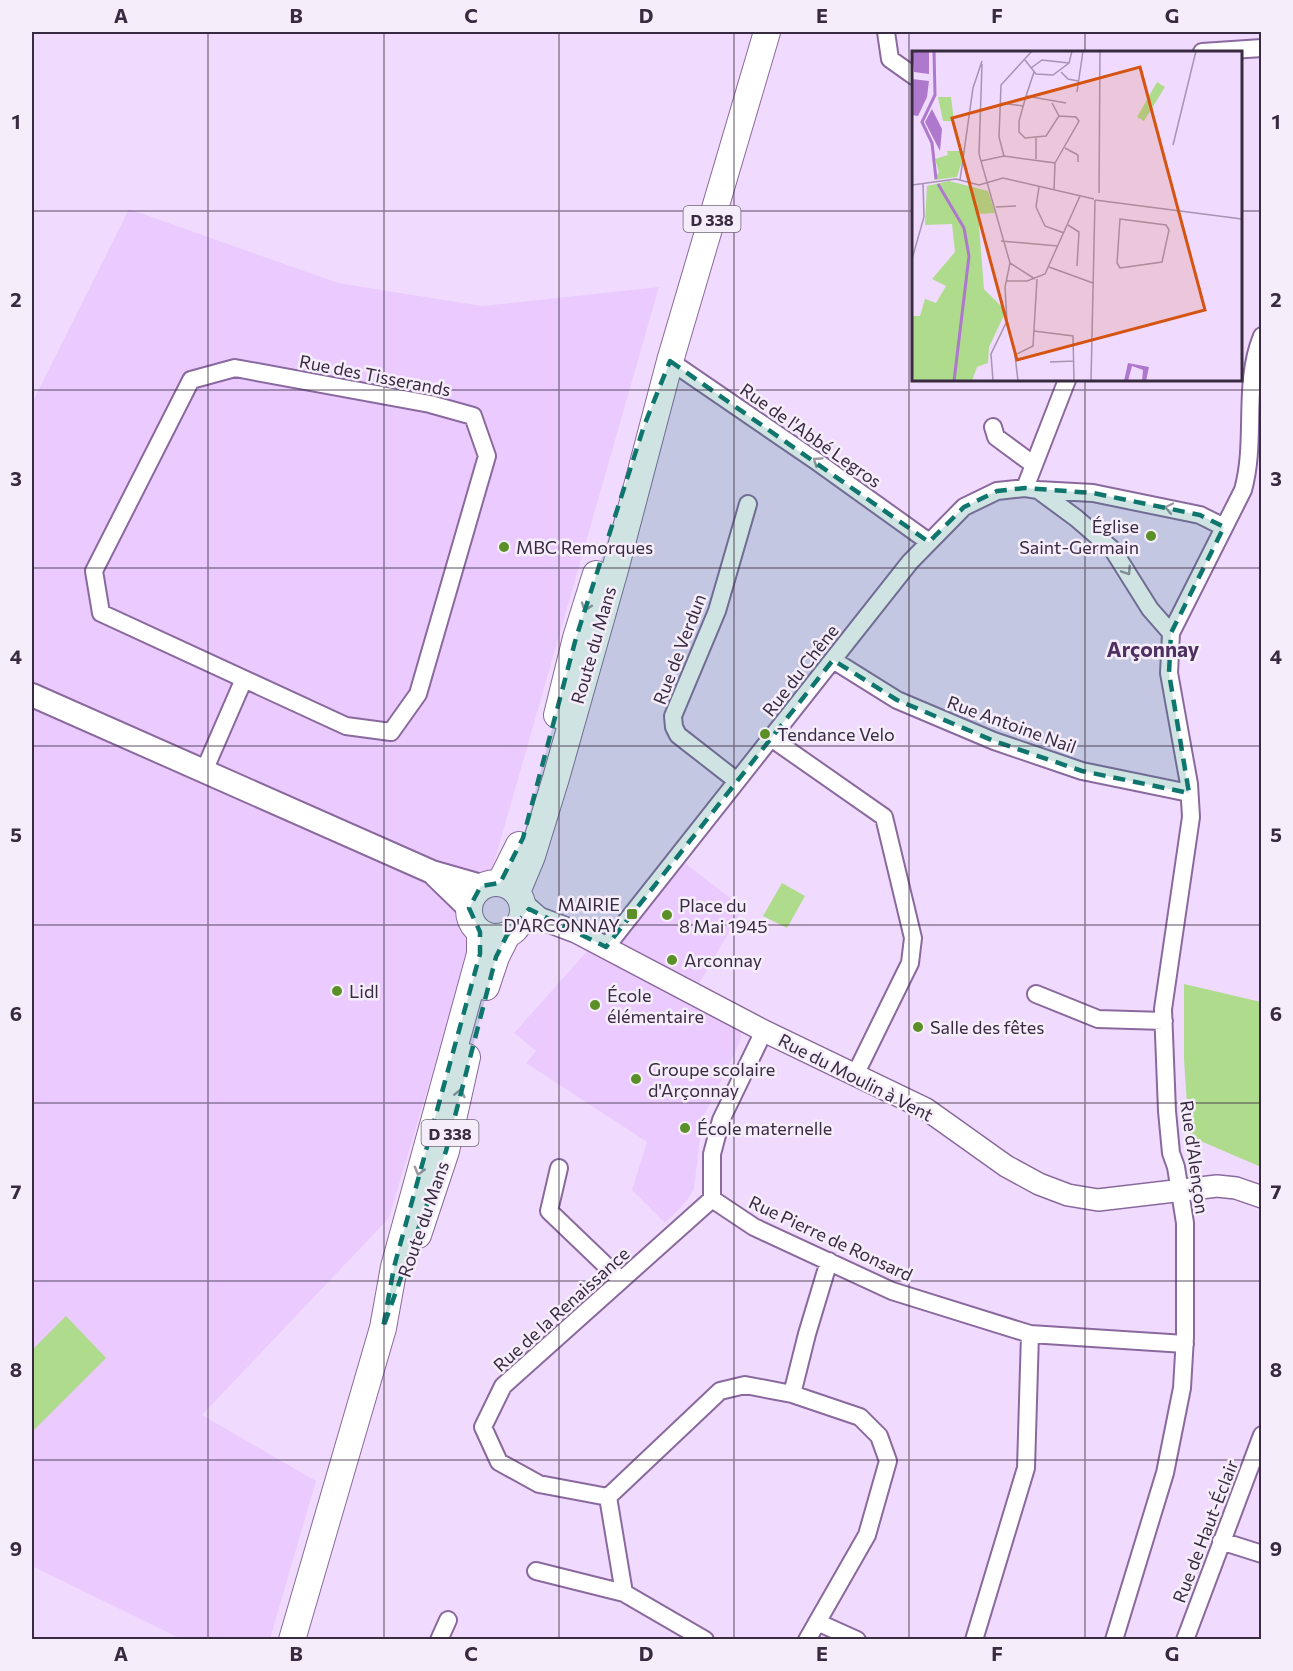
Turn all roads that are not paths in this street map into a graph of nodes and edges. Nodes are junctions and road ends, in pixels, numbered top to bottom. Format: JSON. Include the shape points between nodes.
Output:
{"nodes":[{"id":1,"x":767,"y":32,"type":"edge"},
{"id":2,"x":886,"y":32,"type":"edge"},
{"id":3,"x":1262,"y":48,"type":"edge"},
{"id":4,"x":1217,"y":51,"type":"edge"},
{"id":5,"x":912,"y":75,"type":"edge"},
{"id":6,"x":1262,"y":336,"type":"edge"},
{"id":7,"x":670,"y":361,"type":"junction"},
{"id":8,"x":1067,"y":381,"type":"edge"},
{"id":9,"x":993,"y":427,"type":"dead end"},
{"id":10,"x":1034,"y":465,"type":"junction"},
{"id":11,"x":1031,"y":489,"type":"junction"},
{"id":12,"x":748,"y":504,"type":"dead end"},
{"id":13,"x":1224,"y":526,"type":"junction"},
{"id":14,"x":929,"y":542,"type":"junction"},
{"id":15,"x":1171,"y":633,"type":"junction"},
{"id":16,"x":833,"y":660,"type":"junction"},
{"id":17,"x":244,"y":679,"type":"junction"},
{"id":18,"x":32,"y":695,"type":"edge"},
{"id":19,"x":771,"y":738,"type":"junction"},
{"id":20,"x":204,"y":771,"type":"junction"},
{"id":21,"x":737,"y":781,"type":"junction"},
{"id":22,"x":1189,"y":793,"type":"junction"},
{"id":23,"x":505,"y":898,"type":"junction"},
{"id":24,"x":480,"y":932,"type":"junction"},
{"id":25,"x":511,"y":932,"type":"junction"},
{"id":26,"x":606,"y":947,"type":"junction"},
{"id":27,"x":1036,"y":994,"type":"dead end"},
{"id":28,"x":1164,"y":1021,"type":"junction"},
{"id":29,"x":764,"y":1031,"type":"junction"},
{"id":30,"x":855,"y":1075,"type":"junction"},
{"id":31,"x":559,"y":1168,"type":"dead end"},
{"id":32,"x":1179,"y":1190,"type":"junction"},
{"id":33,"x":1262,"y":1197,"type":"edge"},
{"id":34,"x":712,"y":1199,"type":"junction"},
{"id":35,"x":829,"y":1262,"type":"junction"},
{"id":36,"x":621,"y":1280,"type":"junction"},
{"id":37,"x":383,"y":1328,"type":"junction"},
{"id":38,"x":1030,"y":1334,"type":"junction"},
{"id":39,"x":1185,"y":1344,"type":"junction"},
{"id":40,"x":792,"y":1394,"type":"junction"},
{"id":41,"x":1262,"y":1436,"type":"edge"},
{"id":42,"x":608,"y":1497,"type":"junction"},
{"id":43,"x":1221,"y":1541,"type":"junction"},
{"id":44,"x":1262,"y":1554,"type":"edge"},
{"id":45,"x":536,"y":1570,"type":"dead end"},
{"id":46,"x":624,"y":1593,"type":"junction"},
{"id":47,"x":447,"y":1620,"type":"dead end"},
{"id":48,"x":818,"y":1622,"type":"junction"},
{"id":49,"x":292,"y":1640,"type":"edge"},
{"id":50,"x":439,"y":1640,"type":"edge"},
{"id":51,"x":705,"y":1640,"type":"edge"},
{"id":52,"x":807,"y":1640,"type":"edge"},
{"id":53,"x":857,"y":1640,"type":"edge"},
{"id":54,"x":974,"y":1640,"type":"edge"},
{"id":55,"x":1114,"y":1640,"type":"edge"},
{"id":56,"x":1185,"y":1640,"type":"edge"}],
"edges":[{"from":1,"to":7,"type":"main road","name":"Route du Mans","number":"D 338"},
{"from":2,"to":5,"type":"street","via":[[890,59]]},
{"from":3,"to":4,"type":"street"},
{"from":6,"to":13,"type":"street","via":[[1251,387],[1248,471],[1243,490]]},
{"from":14,"to":7,"type":"street","name":"Rue de l'Abbé Legros","one_way":true},
{"from":7,"to":23,"type":"main road","name":"Route du Mans","number":"D 338","via":[[644,426],[576,638],[543,771]]},
{"from":8,"to":10,"type":"street"},
{"from":9,"to":10,"type":"street","via":[[996,437]]},
{"from":10,"to":11,"type":"street"},
{"from":13,"to":11,"type":"street","name":"Rue du Chêne","one_way":true,"via":[[1200,515],[1093,493]]},
{"from":11,"to":14,"type":"street","name":"Rue du Chêne","via":[[997,491],[964,507]]},
{"from":11,"to":15,"type":"street","one_way":true,"via":[[1076,518],[1113,550],[1150,609]]},
{"from":12,"to":21,"type":"street","name":"Rue de Verdun","via":[[717,611],[673,716],[678,735]]},
{"from":13,"to":15,"type":"street"},
{"from":14,"to":16,"type":"street","name":"Rue du Chêne"},
{"from":15,"to":22,"type":"street","name":"Rue d'Alençon","via":[[1169,673]]},
{"from":16,"to":19,"type":"street","name":"Rue du Chêne"},
{"from":16,"to":22,"type":"street","name":"Rue Antoine Nail","via":[[897,700],[994,741],[1082,771]]},
{"from":17,"to":17,"type":"street","name":"Rue des Tisserands","via":[[346,726],[391,732],[418,694],[487,456],[473,416],[430,404],[235,368],[191,380],[94,571],[101,613]]},
{"from":17,"to":20,"type":"street"},
{"from":18,"to":20,"type":"main road"},
{"from":19,"to":21,"type":"street","name":"Rue du Chêne"},
{"from":19,"to":30,"type":"street","via":[[884,817],[913,938],[912,952]]},
{"from":20,"to":23,"type":"main road","via":[[432,872]]},
{"from":21,"to":26,"type":"street","name":"Rue du Chêne"},
{"from":22,"to":28,"type":"street","name":"Rue d'Alençon","via":[[1191,817]]},
{"from":23,"to":24,"type":"main road","via":[[470,917]]},
{"from":23,"to":25,"type":"main road","name":"Route du Mans","via":[[521,921]]},
{"from":23,"to":26,"type":"street","name":"Rue du Moulin à Vent"},
{"from":24,"to":25,"type":"main road","via":[[498,937]]},
{"from":24,"to":37,"type":"main road","name":"Route du Mans","number":"D 338","one_way":true,"via":[[480,954],[394,1267]]},
{"from":37,"to":25,"type":"main road","name":"Route du Mans","number":"D 338","one_way":true,"via":[[446,1150],[472,1036],[496,957]]},
{"from":26,"to":29,"type":"street","name":"Rue du Moulin à Vent"},
{"from":27,"to":28,"type":"street","via":[[1098,1019]]},
{"from":28,"to":32,"type":"street","name":"Rue d'Alençon","via":[[1167,1111]]},
{"from":29,"to":30,"type":"street","name":"Rue du Moulin à Vent"},
{"from":29,"to":34,"type":"street","via":[[721,1120],[712,1154]]},
{"from":30,"to":32,"type":"street","name":"Rue du Moulin à Vent","via":[[926,1108],[1006,1166],[1068,1196],[1098,1200]]},
{"from":31,"to":36,"type":"street","via":[[549,1211]]},
{"from":32,"to":33,"type":"street","name":"Rue du Moulin à Vent","via":[[1236,1188]]},
{"from":32,"to":39,"type":"street","name":"Rue d'Alençon","via":[[1185,1223]]},
{"from":34,"to":35,"type":"street","name":"Rue Pierre de Ronsard","via":[[754,1227]]},
{"from":34,"to":36,"type":"street","name":"Rue de la Renaissance"},
{"from":35,"to":38,"type":"street","name":"Rue Pierre de Ronsard","via":[[892,1291]]},
{"from":35,"to":40,"type":"street"},
{"from":36,"to":42,"type":"street","name":"Rue de la Renaissance","via":[[503,1386],[483,1427],[499,1462],[539,1484]]},
{"from":37,"to":49,"type":"main road","name":"Route du Mans","number":"D 338"},
{"from":38,"to":39,"type":"street","name":"Rue Pierre de Ronsard"},
{"from":38,"to":54,"type":"street","via":[[1026,1468]]},
{"from":39,"to":55,"type":"street","name":"Rue d'Alençon","via":[[1182,1388],[1165,1473]]},
{"from":40,"to":42,"type":"street","via":[[745,1385],[720,1391]]},
{"from":40,"to":48,"type":"street","via":[[860,1417],[879,1436],[888,1461],[867,1535]]},
{"from":41,"to":43,"type":"street","name":"Rue de Haut-Éclair"},
{"from":42,"to":46,"type":"street"},
{"from":43,"to":44,"type":"street"},
{"from":43,"to":56,"type":"street","name":"Rue de Haut-Éclair"},
{"from":45,"to":46,"type":"street"},
{"from":46,"to":51,"type":"street"},
{"from":47,"to":50,"type":"street"},
{"from":48,"to":52,"type":"street"},
{"from":48,"to":53,"type":"street"}]}
